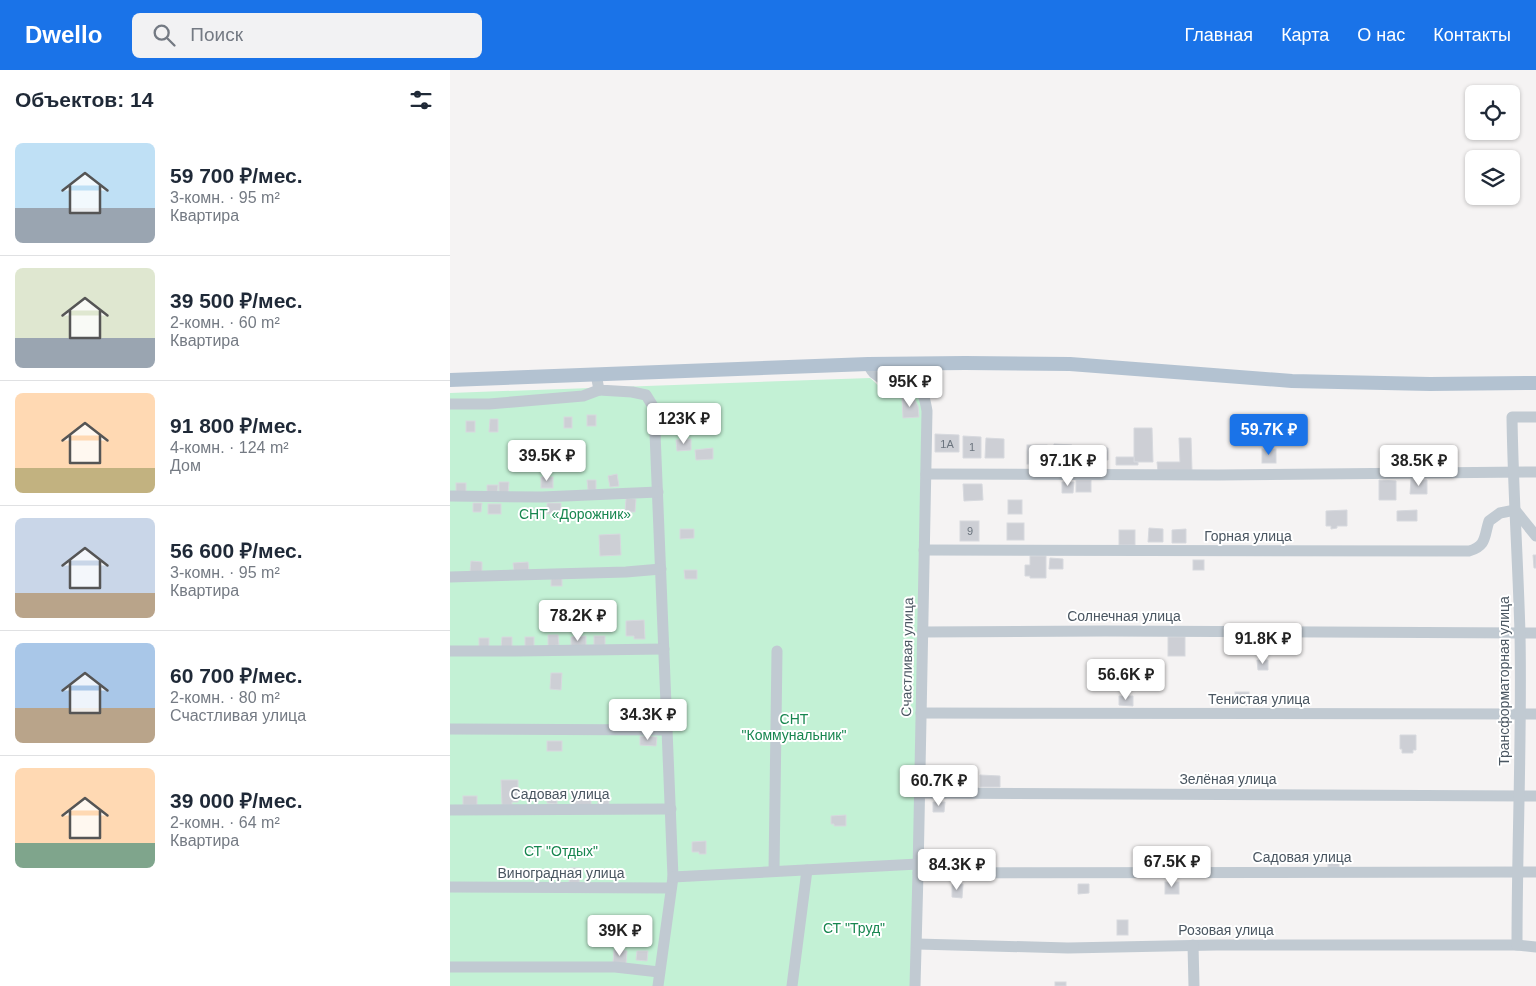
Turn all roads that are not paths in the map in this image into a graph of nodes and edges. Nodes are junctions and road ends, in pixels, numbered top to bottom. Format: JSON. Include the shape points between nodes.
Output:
{"nodes":[{"id":1,"x":868,"y":364,"type":"junction"},
{"id":2,"x":596,"y":374,"type":"junction"},
{"id":3,"x":450,"y":380,"type":"edge"},
{"id":4,"x":1536,"y":383,"type":"edge"},
{"id":5,"x":599,"y":390,"type":"junction"},
{"id":6,"x":450,"y":404,"type":"edge"},
{"id":7,"x":1536,"y":417,"type":"edge"},
{"id":8,"x":1513,"y":472,"type":"junction"},
{"id":9,"x":1536,"y":472,"type":"edge"},
{"id":10,"x":926,"y":474,"type":"junction"},
{"id":11,"x":658,"y":492,"type":"junction"},
{"id":12,"x":450,"y":496,"type":"edge"},
{"id":13,"x":1515,"y":510,"type":"junction"},
{"id":14,"x":1536,"y":536,"type":"edge"},
{"id":15,"x":924,"y":550,"type":"junction"},
{"id":16,"x":661,"y":569,"type":"junction"},
{"id":17,"x":450,"y":577,"type":"edge"},
{"id":18,"x":923,"y":632,"type":"junction"},
{"id":19,"x":1536,"y":633,"type":"edge"},
{"id":20,"x":1520,"y":634,"type":"junction"},
{"id":21,"x":664,"y":649,"type":"junction"},
{"id":22,"x":450,"y":651,"type":"edge"},
{"id":23,"x":777,"y":651,"type":"dead end"},
{"id":24,"x":921,"y":713,"type":"junction"},
{"id":25,"x":1520,"y":714,"type":"junction"},
{"id":26,"x":1536,"y":714,"type":"edge"},
{"id":27,"x":450,"y":729,"type":"edge"},
{"id":28,"x":667,"y":730,"type":"junction"},
{"id":29,"x":920,"y":793,"type":"junction"},
{"id":30,"x":1519,"y":796,"type":"junction"},
{"id":31,"x":1536,"y":796,"type":"edge"},
{"id":32,"x":671,"y":809,"type":"junction"},
{"id":33,"x":450,"y":810,"type":"edge"},
{"id":34,"x":918,"y":869,"type":"junction"},
{"id":35,"x":807,"y":870,"type":"junction"},
{"id":36,"x":774,"y":871,"type":"junction"},
{"id":37,"x":1517,"y":872,"type":"junction"},
{"id":38,"x":1536,"y":872,"type":"edge"},
{"id":39,"x":672,"y":882,"type":"junction"},
{"id":40,"x":450,"y":887,"type":"edge"},
{"id":41,"x":917,"y":944,"type":"junction"},
{"id":42,"x":1193,"y":945,"type":"junction"},
{"id":43,"x":1517,"y":945,"type":"junction"},
{"id":44,"x":1536,"y":947,"type":"edge"},
{"id":45,"x":450,"y":967,"type":"edge"},
{"id":46,"x":659,"y":972,"type":"junction"},
{"id":47,"x":658,"y":986,"type":"edge"},
{"id":48,"x":792,"y":986,"type":"edge"},
{"id":49,"x":915,"y":986,"type":"edge"},
{"id":50,"x":1194,"y":986,"type":"edge"}],
"edges":[{"from":1,"to":2,"type":"main road"},
{"from":1,"to":4,"type":"main road","via":[[1070,364],[1292,382]]},
{"from":1,"to":10,"type":"street","name":"Счастливая улица","via":[[881,379],[913,386],[924,396],[927,411]]},
{"from":2,"to":3,"type":"main road"},
{"from":2,"to":5,"type":"street"},
{"from":5,"to":6,"type":"street","via":[[584,396]]},
{"from":5,"to":11,"type":"street","via":[[646,395],[654,408]]},
{"from":7,"to":8,"type":"street","name":"Трансформаторная улица","via":[[1512,417]]},
{"from":8,"to":9,"type":"street"},
{"from":8,"to":10,"type":"street"},
{"from":8,"to":13,"type":"street","name":"Трансформаторная улица"},
{"from":10,"to":15,"type":"street","name":"Счастливая улица"},
{"from":11,"to":12,"type":"street","via":[[542,497]]},
{"from":11,"to":16,"type":"street"},
{"from":13,"to":14,"type":"street"},
{"from":13,"to":15,"type":"street","name":"Горная улица","via":[[1500,513],[1489,521],[1482,546],[1469,552]]},
{"from":13,"to":20,"type":"street","name":"Трансформаторная улица"},
{"from":15,"to":18,"type":"street","name":"Счастливая улица"},
{"from":16,"to":17,"type":"street"},
{"from":16,"to":21,"type":"street"},
{"from":18,"to":20,"type":"street","name":"Солнечная улица","via":[[1105,630]]},
{"from":18,"to":24,"type":"street","name":"Счастливая улица"},
{"from":19,"to":20,"type":"street","name":"Солнечная улица"},
{"from":20,"to":25,"type":"street","name":"Трансформаторная улица"},
{"from":21,"to":22,"type":"street"},
{"from":21,"to":28,"type":"street"},
{"from":23,"to":36,"type":"street"},
{"from":24,"to":25,"type":"street","name":"Тенистая улица"},
{"from":24,"to":29,"type":"street","name":"Счастливая улица"},
{"from":25,"to":26,"type":"street","name":"Тенистая улица"},
{"from":25,"to":30,"type":"street","name":"Трансформаторная улица"},
{"from":27,"to":28,"type":"street"},
{"from":28,"to":32,"type":"street"},
{"from":29,"to":30,"type":"street","name":"Зелёная улица"},
{"from":29,"to":34,"type":"street","name":"Счастливая улица"},
{"from":30,"to":31,"type":"street","name":"Зелёная улица"},
{"from":30,"to":37,"type":"street","name":"Трансформаторная улица"},
{"from":32,"to":33,"type":"street","name":"Садовая улица"},
{"from":32,"to":39,"type":"street"},
{"from":34,"to":35,"type":"street","name":"Садовая улица"},
{"from":34,"to":37,"type":"street","name":"Садовая улица"},
{"from":34,"to":41,"type":"street","name":"Счастливая улица"},
{"from":35,"to":36,"type":"street","name":"Виноградная улица"},
{"from":35,"to":48,"type":"street"},
{"from":36,"to":39,"type":"street","name":"Виноградная улица"},
{"from":37,"to":38,"type":"street","name":"Садовая улица"},
{"from":37,"to":43,"type":"street","name":"Трансформаторная улица"},
{"from":39,"to":40,"type":"street","name":"Виноградная улица"},
{"from":39,"to":46,"type":"street"},
{"from":41,"to":42,"type":"street","name":"Розовая улица","via":[[1068,948]]},
{"from":41,"to":49,"type":"street","name":"Счастливая улица"},
{"from":42,"to":43,"type":"street","name":"Розовая улица"},
{"from":42,"to":50,"type":"street"},
{"from":43,"to":44,"type":"street","name":"Розовая улица"},
{"from":45,"to":46,"type":"street","via":[[615,967]]},
{"from":46,"to":47,"type":"street"}]}
